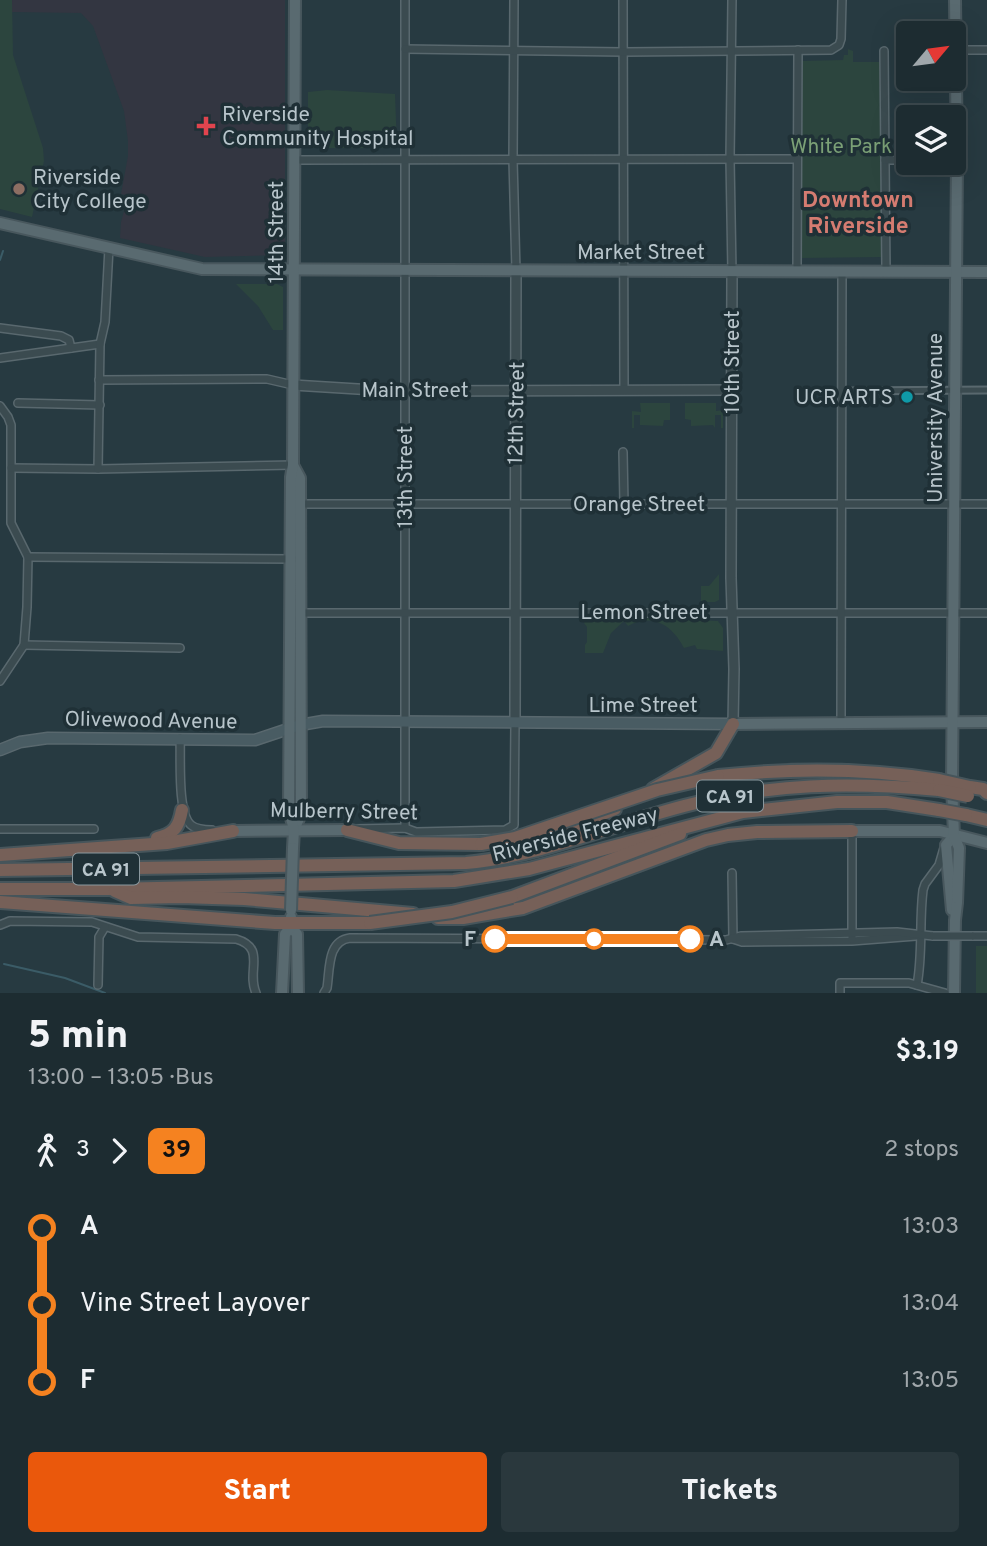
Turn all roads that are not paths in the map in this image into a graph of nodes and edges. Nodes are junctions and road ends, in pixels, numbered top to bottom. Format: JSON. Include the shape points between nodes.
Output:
{"nodes":[{"id":1,"x":295,"y":0,"type":"edge"},
{"id":2,"x":405,"y":0,"type":"edge"},
{"id":3,"x":514,"y":0,"type":"edge"},
{"id":4,"x":623,"y":0,"type":"edge"},
{"id":5,"x":732,"y":0,"type":"edge"},
{"id":6,"x":842,"y":0,"type":"edge"},
{"id":7,"x":955,"y":0,"type":"edge"},
{"id":8,"x":955,"y":21,"type":"edge"},
{"id":9,"x":405,"y":49,"type":"junction"},
{"id":10,"x":514,"y":50,"type":"junction"},
{"id":11,"x":798,"y":50,"type":"junction"},
{"id":12,"x":966,"y":50,"type":"edge"},
{"id":13,"x":987,"y":50,"type":"edge"},
{"id":14,"x":884,"y":51,"type":"dead end"},
{"id":15,"x":624,"y":52,"type":"junction"},
{"id":16,"x":731,"y":52,"type":"junction"},
{"id":17,"x":404,"y":159,"type":"junction"},
{"id":18,"x":730,"y":159,"type":"junction"},
{"id":19,"x":797,"y":159,"type":"junction"},
{"id":20,"x":296,"y":160,"type":"junction"},
{"id":21,"x":513,"y":160,"type":"junction"},
{"id":22,"x":623,"y":160,"type":"junction"},
{"id":23,"x":886,"y":160,"type":"junction"},
{"id":24,"x":896,"y":160,"type":"edge"},
{"id":25,"x":955,"y":175,"type":"edge"},
{"id":26,"x":0,"y":223,"type":"edge"},
{"id":27,"x":109,"y":248,"type":"junction"},
{"id":28,"x":295,"y":270,"type":"junction"},
{"id":29,"x":405,"y":271,"type":"junction"},
{"id":30,"x":516,"y":271,"type":"junction"},
{"id":31,"x":623,"y":271,"type":"junction"},
{"id":32,"x":732,"y":271,"type":"junction"},
{"id":33,"x":797,"y":271,"type":"junction"},
{"id":34,"x":842,"y":272,"type":"junction"},
{"id":35,"x":886,"y":272,"type":"junction"},
{"id":36,"x":955,"y":272,"type":"junction"},
{"id":37,"x":987,"y":272,"type":"edge"},
{"id":38,"x":0,"y":328,"type":"edge"},
{"id":39,"x":100,"y":344,"type":"junction"},
{"id":40,"x":71,"y":348,"type":"junction"},
{"id":41,"x":0,"y":358,"type":"edge"},
{"id":42,"x":99,"y":380,"type":"junction"},
{"id":43,"x":293,"y":385,"type":"junction"},
{"id":44,"x":517,"y":390,"type":"junction"},
{"id":45,"x":624,"y":390,"type":"junction"},
{"id":46,"x":732,"y":390,"type":"junction"},
{"id":47,"x":954,"y":390,"type":"junction"},
{"id":48,"x":987,"y":390,"type":"edge"},
{"id":49,"x":405,"y":391,"type":"junction"},
{"id":50,"x":843,"y":391,"type":"junction"},
{"id":51,"x":18,"y":403,"type":"dead end"},
{"id":52,"x":100,"y":405,"type":"junction"},
{"id":53,"x":0,"y":406,"type":"edge"},
{"id":54,"x":623,"y":452,"type":"dead end"},
{"id":55,"x":293,"y":465,"type":"junction"},
{"id":56,"x":11,"y":468,"type":"junction"},
{"id":57,"x":98,"y":469,"type":"junction"},
{"id":58,"x":405,"y":502,"type":"junction"},
{"id":59,"x":515,"y":503,"type":"junction"},
{"id":60,"x":296,"y":504,"type":"junction"},
{"id":61,"x":731,"y":504,"type":"junction"},
{"id":62,"x":987,"y":504,"type":"edge"},
{"id":63,"x":624,"y":505,"type":"junction"},
{"id":64,"x":955,"y":505,"type":"junction"},
{"id":65,"x":841,"y":506,"type":"junction"},
{"id":66,"x":28,"y":557,"type":"junction"},
{"id":67,"x":296,"y":559,"type":"junction"},
{"id":68,"x":291,"y":577,"type":"junction"},
{"id":69,"x":404,"y":611,"type":"junction"},
{"id":70,"x":514,"y":612,"type":"junction"},
{"id":71,"x":733,"y":612,"type":"junction"},
{"id":72,"x":954,"y":612,"type":"junction"},
{"id":73,"x":302,"y":613,"type":"junction"},
{"id":74,"x":841,"y":613,"type":"junction"},
{"id":75,"x":987,"y":613,"type":"edge"},
{"id":76,"x":24,"y":645,"type":"junction"},
{"id":77,"x":180,"y":648,"type":"dead end"},
{"id":78,"x":0,"y":681,"type":"edge"},
{"id":79,"x":405,"y":722,"type":"junction"},
{"id":80,"x":841,"y":722,"type":"junction"},
{"id":81,"x":953,"y":722,"type":"junction"},
{"id":82,"x":987,"y":722,"type":"edge"},
{"id":83,"x":515,"y":723,"type":"junction"},
{"id":84,"x":733,"y":724,"type":"junction"},
{"id":85,"x":295,"y":727,"type":"junction"},
{"id":86,"x":180,"y":738,"type":"junction"},
{"id":87,"x":0,"y":750,"type":"edge"},
{"id":88,"x":939,"y":785,"type":"junction"},
{"id":89,"x":969,"y":791,"type":"junction"},
{"id":90,"x":987,"y":793,"type":"edge"},
{"id":91,"x":987,"y":799,"type":"edge"},
{"id":92,"x":182,"y":810,"type":"junction"},
{"id":93,"x":704,"y":820,"type":"junction"},
{"id":94,"x":987,"y":820,"type":"edge"},
{"id":95,"x":514,"y":825,"type":"joint"},
{"id":96,"x":405,"y":828,"type":"junction"},
{"id":97,"x":0,"y":829,"type":"edge"},
{"id":98,"x":94,"y":829,"type":"dead end"},
{"id":99,"x":294,"y":830,"type":"junction"},
{"id":100,"x":346,"y":830,"type":"junction"},
{"id":101,"x":233,"y":831,"type":"junction"},
{"id":102,"x":852,"y":831,"type":"junction"},
{"id":103,"x":950,"y":840,"type":"junction"},
{"id":104,"x":985,"y":843,"type":"edge"},
{"id":105,"x":128,"y":846,"type":"junction"},
{"id":106,"x":529,"y":852,"type":"junction"},
{"id":107,"x":0,"y":855,"type":"edge"},
{"id":108,"x":0,"y":870,"type":"edge"},
{"id":109,"x":732,"y":873,"type":"dead end"},
{"id":110,"x":958,"y":878,"type":"junction"},
{"id":111,"x":0,"y":889,"type":"edge"},
{"id":112,"x":112,"y":889,"type":"junction"},
{"id":113,"x":0,"y":902,"type":"edge"},
{"id":114,"x":291,"y":920,"type":"junction"},
{"id":115,"x":955,"y":920,"type":"junction"},
{"id":116,"x":2,"y":923,"type":"edge"},
{"id":117,"x":106,"y":927,"type":"junction"},
{"id":118,"x":920,"y":935,"type":"junction"},
{"id":119,"x":987,"y":936,"type":"edge"},
{"id":120,"x":852,"y":938,"type":"junction"},
{"id":121,"x":733,"y":939,"type":"junction"},
{"id":122,"x":98,"y":985,"type":"dead end"},
{"id":123,"x":917,"y":985,"type":"junction"},
{"id":124,"x":256,"y":993,"type":"edge"},
{"id":125,"x":282,"y":993,"type":"edge"},
{"id":126,"x":298,"y":993,"type":"edge"},
{"id":127,"x":324,"y":993,"type":"edge"},
{"id":128,"x":840,"y":993,"type":"edge"},
{"id":129,"x":945,"y":993,"type":"edge"},
{"id":130,"x":954,"y":993,"type":"edge"}],
"edges":[{"from":1,"to":20,"type":"main road","name":"14th Street"},
{"from":2,"to":9,"type":"street","name":"13th Street"},
{"from":3,"to":10,"type":"street","name":"12th Street"},
{"from":4,"to":15,"type":"street"},
{"from":5,"to":16,"type":"street","name":"10th Street"},
{"from":6,"to":11,"type":"street","via":[[841,39],[836,48]]},
{"from":7,"to":8,"type":"main road","name":"University Avenue"},
{"from":9,"to":10,"type":"street"},
{"from":9,"to":17,"type":"street","name":"13th Street"},
{"from":10,"to":15,"type":"street"},
{"from":10,"to":21,"type":"street","name":"12th Street"},
{"from":11,"to":16,"type":"street"},
{"from":11,"to":19,"type":"street"},
{"from":12,"to":13,"type":"street"},
{"from":14,"to":23,"type":"street"},
{"from":15,"to":16,"type":"street"},
{"from":15,"to":22,"type":"street"},
{"from":16,"to":18,"type":"street","name":"10th Street"},
{"from":17,"to":20,"type":"street"},
{"from":17,"to":21,"type":"street"},
{"from":17,"to":29,"type":"street","name":"13th Street"},
{"from":18,"to":19,"type":"street"},
{"from":18,"to":22,"type":"street"},
{"from":18,"to":32,"type":"street","name":"10th Street"},
{"from":19,"to":33,"type":"street"},
{"from":20,"to":28,"type":"main road","name":"14th Street"},
{"from":21,"to":22,"type":"street"},
{"from":21,"to":30,"type":"street","name":"12th Street"},
{"from":22,"to":31,"type":"street"},
{"from":23,"to":24,"type":"street"},
{"from":23,"to":35,"type":"street"},
{"from":25,"to":36,"type":"main road","name":"University Avenue"},
{"from":26,"to":27,"type":"main road","name":"Market Street"},
{"from":27,"to":28,"type":"main road","name":"Market Street","via":[[191,268]]},
{"from":27,"to":39,"type":"street"},
{"from":28,"to":29,"type":"main road","name":"Market Street"},
{"from":28,"to":43,"type":"main road","name":"14th Street"},
{"from":29,"to":30,"type":"main road","name":"Market Street"},
{"from":29,"to":49,"type":"street","name":"13th Street"},
{"from":30,"to":31,"type":"main road","name":"Market Street"},
{"from":30,"to":44,"type":"street","name":"12th Street"},
{"from":31,"to":32,"type":"main road","name":"Market Street"},
{"from":31,"to":45,"type":"street"},
{"from":32,"to":33,"type":"main road","name":"Market Street"},
{"from":32,"to":46,"type":"street","name":"10th Street"},
{"from":33,"to":34,"type":"main road","name":"Market Street"},
{"from":34,"to":35,"type":"main road","name":"Market Street"},
{"from":34,"to":50,"type":"street"},
{"from":35,"to":36,"type":"main road","name":"Market Street"},
{"from":36,"to":37,"type":"main road","name":"Market Street"},
{"from":36,"to":47,"type":"main road","name":"University Avenue"},
{"from":38,"to":40,"type":"street","via":[[61,336]]},
{"from":39,"to":40,"type":"street"},
{"from":39,"to":42,"type":"street"},
{"from":40,"to":41,"type":"street"},
{"from":42,"to":43,"type":"street","name":"Main Street","via":[[267,379]]},
{"from":42,"to":52,"type":"street"},
{"from":43,"to":49,"type":"street","name":"Main Street"},
{"from":43,"to":55,"type":"main road","name":"14th Street"},
{"from":44,"to":45,"type":"street","name":"Main Street"},
{"from":44,"to":49,"type":"street","name":"Main Street"},
{"from":44,"to":59,"type":"street","name":"12th Street"},
{"from":45,"to":46,"type":"street","name":"Main Street"},
{"from":46,"to":61,"type":"street","name":"10th Street"},
{"from":47,"to":48,"type":"street"},
{"from":47,"to":50,"type":"street"},
{"from":47,"to":64,"type":"main road","name":"University Avenue"},
{"from":49,"to":58,"type":"street","name":"13th Street"},
{"from":50,"to":65,"type":"street"},
{"from":51,"to":52,"type":"street"},
{"from":52,"to":57,"type":"street"},
{"from":53,"to":56,"type":"street","via":[[11,425]]},
{"from":54,"to":63,"type":"street"},
{"from":55,"to":57,"type":"street"},
{"from":55,"to":60,"type":"main road","name":"14th Street","via":[[300,478]]},
{"from":56,"to":57,"type":"street"},
{"from":56,"to":66,"type":"street","via":[[11,523]]},
{"from":58,"to":59,"type":"street","name":"Orange Street"},
{"from":58,"to":60,"type":"street","name":"Orange Street"},
{"from":58,"to":69,"type":"street","name":"13th Street"},
{"from":59,"to":63,"type":"street","name":"Orange Street"},
{"from":59,"to":70,"type":"street","name":"12th Street"},
{"from":60,"to":67,"type":"main road","name":"14th Street"},
{"from":61,"to":63,"type":"street","name":"Orange Street"},
{"from":61,"to":65,"type":"street","name":"Orange Street"},
{"from":61,"to":71,"type":"street","name":"10th Street"},
{"from":62,"to":64,"type":"street","name":"Orange Street"},
{"from":64,"to":65,"type":"street","name":"Orange Street"},
{"from":64,"to":72,"type":"main road","name":"University Avenue"},
{"from":65,"to":74,"type":"street"},
{"from":66,"to":67,"type":"street"},
{"from":66,"to":76,"type":"street"},
{"from":67,"to":68,"type":"main road","name":"14th Street"},
{"from":67,"to":73,"type":"main road","name":"14th Street"},
{"from":68,"to":73,"type":"main road","via":[[296,612]]},
{"from":68,"to":85,"type":"main road","name":"14th Street"},
{"from":69,"to":70,"type":"street","name":"Lemon Street"},
{"from":69,"to":73,"type":"street","name":"Lemon Street"},
{"from":69,"to":79,"type":"street","name":"13th Street"},
{"from":70,"to":71,"type":"street","name":"Lemon Street"},
{"from":70,"to":83,"type":"street","name":"12th Street"},
{"from":71,"to":74,"type":"street","name":"Lemon Street"},
{"from":71,"to":84,"type":"street","name":"10th Street"},
{"from":72,"to":74,"type":"street","name":"Lemon Street"},
{"from":72,"to":75,"type":"street","name":"Lemon Street"},
{"from":72,"to":81,"type":"main road","name":"University Avenue"},
{"from":73,"to":85,"type":"main road","name":"14th Street"},
{"from":74,"to":80,"type":"street"},
{"from":76,"to":77,"type":"street"},
{"from":76,"to":78,"type":"street"},
{"from":79,"to":83,"type":"main road","name":"Lime Street"},
{"from":79,"to":85,"type":"main road","name":"Lime Street","via":[[323,721]]},
{"from":79,"to":96,"type":"street","name":"13th Street"},
{"from":80,"to":81,"type":"main road","name":"Lime Street"},
{"from":80,"to":84,"type":"main road","name":"Lime Street"},
{"from":81,"to":82,"type":"main road","name":"Lime Street"},
{"from":81,"to":103,"type":"main road","name":"University Avenue"},
{"from":83,"to":84,"type":"main road","name":"Lime Street"},
{"from":83,"to":95,"type":"street","name":"12th Street"},
{"from":84,"to":106,"type":"highway","via":[[716,753],[626,804],[555,833]]},
{"from":85,"to":86,"type":"main road","name":"Olivewood Avenue","via":[[255,740]]},
{"from":85,"to":99,"type":"main road","name":"14th Street","via":[[301,814]]},
{"from":86,"to":87,"type":"main road","name":"Olivewood Avenue","via":[[48,738]]},
{"from":86,"to":92,"type":"street"},
{"from":88,"to":89,"type":"highway","bridge":true},
{"from":88,"to":100,"type":"highway","bridge":true,"via":[[878,772],[774,770],[718,776],[657,790],[515,838],[481,844],[400,843]]},
{"from":88,"to":106,"type":"highway","name":"Riverside Freeway","number":"CA 91","via":[[838,784],[750,792],[685,806]]},
{"from":89,"to":90,"type":"highway","via":[[983,789]]},
{"from":89,"to":91,"type":"highway"},
{"from":92,"to":101,"type":"street","name":"Mulberry Street","via":[[194,827]]},
{"from":92,"to":105,"type":"highway","via":[[178,827],[170,835]]},
{"from":93,"to":94,"type":"highway","name":"Riverside Freeway","number":"CA 91","bridge":true,"via":[[837,802],[887,802]]},
{"from":93,"to":112,"type":"highway","name":"Riverside Freeway","number":"CA 91","via":[[529,869],[454,881]]},
{"from":93,"to":114,"type":"highway","bridge":true,"via":[[678,835],[512,897],[452,912],[370,923]]},
{"from":95,"to":96,"type":"street","name":"Mulberry Street","via":[[505,830],[416,832]]},
{"from":96,"to":100,"type":"street","name":"Mulberry Street"},
{"from":97,"to":98,"type":"street"},
{"from":99,"to":100,"type":"main road","name":"Mulberry Street"},
{"from":99,"to":101,"type":"main road","name":"Mulberry Street"},
{"from":99,"to":114,"type":"main road","name":"14th Street","bridge":true},
{"from":101,"to":105,"type":"highway"},
{"from":102,"to":103,"type":"main road","via":[[940,831]]},
{"from":102,"to":112,"type":"highway","via":[[728,835],[534,905],[463,918],[244,899],[131,898]]},
{"from":102,"to":120,"type":"street"},
{"from":103,"to":104,"type":"main road"},
{"from":103,"to":110,"type":"main road","name":"University Avenue","via":[[959,848]]},
{"from":103,"to":115,"type":"main road","name":"University Avenue"},
{"from":103,"to":118,"type":"street","via":[[923,890]]},
{"from":104,"to":110,"type":"main road","via":[[965,853]]},
{"from":105,"to":107,"type":"highway"},
{"from":106,"to":108,"type":"highway","name":"Riverside Freeway","number":"CA 91","via":[[445,864]]},
{"from":109,"to":121,"type":"street"},
{"from":110,"to":115,"type":"main road","name":"University Avenue"},
{"from":111,"to":112,"type":"highway","name":"Riverside Freeway","number":"CA 91"},
{"from":113,"to":114,"type":"highway"},
{"from":114,"to":125,"type":"main road","name":"14th Street","via":[[285,934]]},
{"from":114,"to":126,"type":"main road","name":"14th Street","via":[[297,934]]},
{"from":115,"to":130,"type":"main road","name":"University Avenue"},
{"from":116,"to":117,"type":"street","via":[[92,922]]},
{"from":117,"to":122,"type":"street","via":[[99,937]]},
{"from":117,"to":124,"type":"street","via":[[138,937],[244,941],[253,951]]},
{"from":118,"to":119,"type":"street","bridge":true},
{"from":118,"to":120,"type":"street"},
{"from":118,"to":123,"type":"street"},
{"from":120,"to":121,"type":"street"},
{"from":121,"to":127,"type":"street","via":[[343,939],[332,952]]},
{"from":123,"to":128,"type":"street","via":[[840,983]]},
{"from":123,"to":129,"type":"street"}]}
